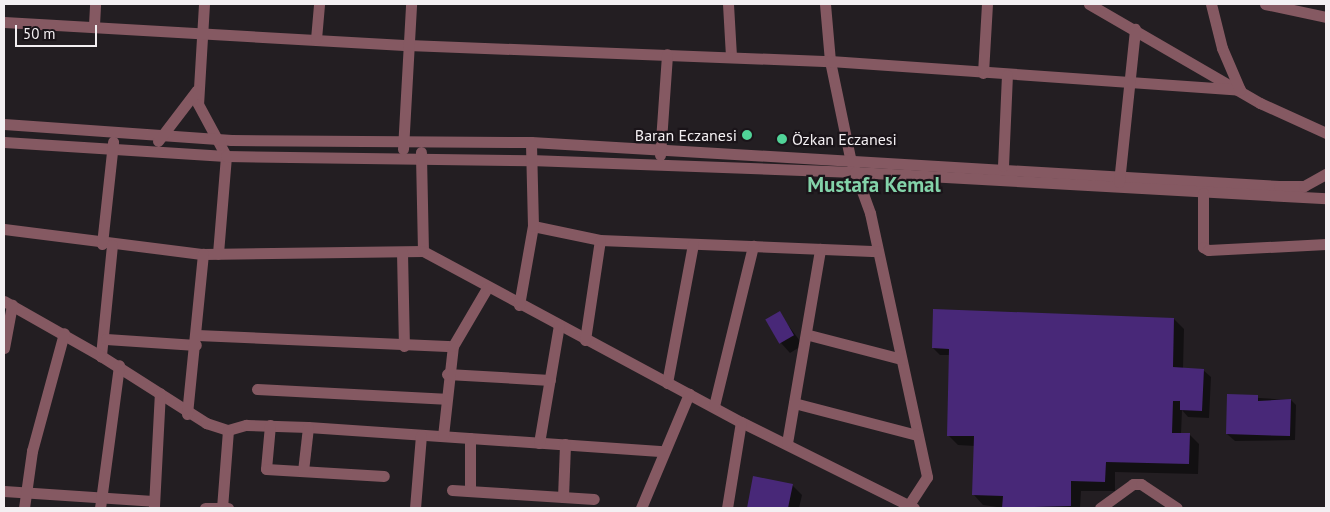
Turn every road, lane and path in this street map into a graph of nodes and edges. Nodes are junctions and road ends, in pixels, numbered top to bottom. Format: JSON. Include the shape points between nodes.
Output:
{"nodes":[{"id":1,"x":95,"y":4,"type":"edge"},
{"id":2,"x":204,"y":4,"type":"edge"},
{"id":3,"x":319,"y":4,"type":"edge"},
{"id":4,"x":411,"y":4,"type":"edge"},
{"id":5,"x":728,"y":4,"type":"edge"},
{"id":6,"x":825,"y":4,"type":"edge"},
{"id":7,"x":987,"y":4,"type":"edge"},
{"id":8,"x":1089,"y":4,"type":"edge"},
{"id":9,"x":1211,"y":4,"type":"edge"},
{"id":10,"x":1265,"y":4,"type":"edge"},
{"id":11,"x":1313,"y":9,"type":"edge"},
{"id":12,"x":1326,"y":17,"type":"edge"},
{"id":13,"x":4,"y":22,"type":"edge"},
{"id":14,"x":94,"y":25,"type":"junction"},
{"id":15,"x":1135,"y":29,"type":"junction"},
{"id":16,"x":202,"y":32,"type":"junction"},
{"id":17,"x":316,"y":39,"type":"junction"},
{"id":18,"x":408,"y":45,"type":"junction"},
{"id":19,"x":666,"y":54,"type":"junction"},
{"id":20,"x":731,"y":56,"type":"junction"},
{"id":21,"x":830,"y":61,"type":"junction"},
{"id":22,"x":983,"y":73,"type":"junction"},
{"id":23,"x":1007,"y":75,"type":"junction"},
{"id":24,"x":1128,"y":80,"type":"junction"},
{"id":25,"x":197,"y":90,"type":"junction"},
{"id":26,"x":1240,"y":90,"type":"junction"},
{"id":27,"x":4,"y":124,"type":"edge"},
{"id":28,"x":114,"y":133,"type":"junction"},
{"id":29,"x":1326,"y":133,"type":"edge"},
{"id":30,"x":158,"y":136,"type":"junction"},
{"id":31,"x":217,"y":140,"type":"junction"},
{"id":32,"x":4,"y":142,"type":"edge"},
{"id":33,"x":531,"y":142,"type":"junction"},
{"id":34,"x":403,"y":143,"type":"junction"},
{"id":35,"x":422,"y":143,"type":"junction"},
{"id":36,"x":113,"y":149,"type":"junction"},
{"id":37,"x":660,"y":149,"type":"junction"},
{"id":38,"x":156,"y":152,"type":"junction"},
{"id":39,"x":226,"y":156,"type":"junction"},
{"id":40,"x":402,"y":158,"type":"junction"},
{"id":41,"x":421,"y":158,"type":"junction"},
{"id":42,"x":850,"y":158,"type":"junction"},
{"id":43,"x":530,"y":160,"type":"junction"},
{"id":44,"x":660,"y":165,"type":"junction"},
{"id":45,"x":1003,"y":166,"type":"junction"},
{"id":46,"x":855,"y":172,"type":"junction"},
{"id":47,"x":1120,"y":174,"type":"junction"},
{"id":48,"x":1326,"y":174,"type":"edge"},
{"id":49,"x":1119,"y":188,"type":"junction"},
{"id":50,"x":1203,"y":193,"type":"junction"},
{"id":51,"x":1326,"y":198,"type":"edge"},
{"id":52,"x":533,"y":226,"type":"junction"},
{"id":53,"x":4,"y":229,"type":"edge"},
{"id":54,"x":600,"y":240,"type":"junction"},
{"id":55,"x":107,"y":244,"type":"junction"},
{"id":56,"x":693,"y":244,"type":"junction"},
{"id":57,"x":1326,"y":244,"type":"edge"},
{"id":58,"x":753,"y":246,"type":"junction"},
{"id":59,"x":820,"y":249,"type":"junction"},
{"id":60,"x":423,"y":251,"type":"junction"},
{"id":61,"x":878,"y":251,"type":"junction"},
{"id":62,"x":402,"y":252,"type":"junction"},
{"id":63,"x":203,"y":254,"type":"junction"},
{"id":64,"x":218,"y":254,"type":"junction"},
{"id":65,"x":487,"y":288,"type":"junction"},
{"id":66,"x":8,"y":303,"type":"edge"},
{"id":67,"x":519,"y":306,"type":"junction"},
{"id":68,"x":559,"y":325,"type":"junction"},
{"id":69,"x":64,"y":333,"type":"junction"},
{"id":70,"x":809,"y":335,"type":"junction"},
{"id":71,"x":106,"y":339,"type":"junction"},
{"id":72,"x":197,"y":340,"type":"junction"},
{"id":73,"x":586,"y":340,"type":"junction"},
{"id":74,"x":404,"y":346,"type":"junction"},
{"id":75,"x":453,"y":346,"type":"junction"},
{"id":76,"x":4,"y":348,"type":"edge"},
{"id":77,"x":102,"y":356,"type":"junction"},
{"id":78,"x":901,"y":359,"type":"junction"},
{"id":79,"x":118,"y":365,"type":"junction"},
{"id":80,"x":447,"y":374,"type":"junction"},
{"id":81,"x":550,"y":380,"type":"junction"},
{"id":82,"x":666,"y":383,"type":"junction"},
{"id":83,"x":257,"y":389,"type":"dead end"},
{"id":84,"x":160,"y":393,"type":"junction"},
{"id":85,"x":689,"y":394,"type":"junction"},
{"id":86,"x":445,"y":399,"type":"junction"},
{"id":87,"x":794,"y":403,"type":"junction"},
{"id":88,"x":714,"y":406,"type":"junction"},
{"id":89,"x":187,"y":414,"type":"junction"},
{"id":90,"x":741,"y":422,"type":"junction"},
{"id":91,"x":270,"y":425,"type":"junction"},
{"id":92,"x":308,"y":427,"type":"junction"},
{"id":93,"x":228,"y":430,"type":"junction"},
{"id":94,"x":421,"y":434,"type":"junction"},
{"id":95,"x":917,"y":434,"type":"junction"},
{"id":96,"x":443,"y":436,"type":"junction"},
{"id":97,"x":470,"y":438,"type":"junction"},
{"id":98,"x":539,"y":443,"type":"junction"},
{"id":99,"x":564,"y":444,"type":"junction"},
{"id":100,"x":787,"y":444,"type":"junction"},
{"id":101,"x":663,"y":451,"type":"junction"},
{"id":102,"x":304,"y":472,"type":"junction"},
{"id":103,"x":384,"y":476,"type":"dead end"},
{"id":104,"x":452,"y":490,"type":"dead end"},
{"id":105,"x":4,"y":491,"type":"edge"},
{"id":106,"x":470,"y":491,"type":"junction"},
{"id":107,"x":24,"y":492,"type":"junction"},
{"id":108,"x":563,"y":497,"type":"junction"},
{"id":109,"x":594,"y":499,"type":"dead end"},
{"id":110,"x":100,"y":502,"type":"edge"},
{"id":111,"x":153,"y":504,"type":"edge"},
{"id":112,"x":910,"y":507,"type":"edge"},
{"id":113,"x":24,"y":508,"type":"edge"},
{"id":114,"x":206,"y":508,"type":"edge"},
{"id":115,"x":222,"y":508,"type":"edge"},
{"id":116,"x":228,"y":508,"type":"edge"},
{"id":117,"x":415,"y":508,"type":"edge"},
{"id":118,"x":641,"y":508,"type":"edge"},
{"id":119,"x":727,"y":508,"type":"edge"},
{"id":120,"x":1100,"y":508,"type":"edge"},
{"id":121,"x":1177,"y":508,"type":"edge"}],
"edges":[{"from":1,"to":14,"type":"street"},
{"from":2,"to":16,"type":"street"},
{"from":3,"to":17,"type":"street"},
{"from":4,"to":18,"type":"street"},
{"from":5,"to":20,"type":"street"},
{"from":6,"to":21,"type":"street"},
{"from":7,"to":22,"type":"street"},
{"from":8,"to":15,"type":"street"},
{"from":9,"to":26,"type":"street","via":[[1222,48]]},
{"from":10,"to":11,"type":"street"},
{"from":11,"to":12,"type":"street"},
{"from":13,"to":14,"type":"street"},
{"from":14,"to":16,"type":"street"},
{"from":15,"to":24,"type":"street"},
{"from":15,"to":26,"type":"street"},
{"from":16,"to":17,"type":"street"},
{"from":16,"to":25,"type":"street"},
{"from":17,"to":18,"type":"street"},
{"from":18,"to":19,"type":"street"},
{"from":18,"to":34,"type":"street"},
{"from":19,"to":20,"type":"street"},
{"from":19,"to":37,"type":"street"},
{"from":20,"to":21,"type":"street"},
{"from":21,"to":22,"type":"street"},
{"from":21,"to":42,"type":"street"},
{"from":22,"to":23,"type":"street"},
{"from":23,"to":24,"type":"street"},
{"from":23,"to":45,"type":"street"},
{"from":24,"to":26,"type":"street"},
{"from":24,"to":47,"type":"street"},
{"from":25,"to":30,"type":"street","via":[[177,120]]},
{"from":25,"to":31,"type":"street","via":[[198,104]]},
{"from":26,"to":29,"type":"street"},
{"from":27,"to":28,"type":"street"},
{"from":28,"to":30,"type":"street"},
{"from":28,"to":36,"type":"street"},
{"from":30,"to":31,"type":"street"},
{"from":30,"to":38,"type":"street"},
{"from":31,"to":34,"type":"street"},
{"from":31,"to":39,"type":"street"},
{"from":32,"to":36,"type":"street"},
{"from":33,"to":35,"type":"street"},
{"from":33,"to":37,"type":"street"},
{"from":33,"to":43,"type":"street"},
{"from":34,"to":35,"type":"street"},
{"from":34,"to":40,"type":"street"},
{"from":35,"to":41,"type":"street"},
{"from":36,"to":38,"type":"street"},
{"from":36,"to":55,"type":"street"},
{"from":37,"to":42,"type":"street"},
{"from":37,"to":44,"type":"street"},
{"from":38,"to":39,"type":"street"},
{"from":39,"to":40,"type":"street"},
{"from":39,"to":64,"type":"street"},
{"from":40,"to":41,"type":"street"},
{"from":41,"to":43,"type":"street"},
{"from":41,"to":60,"type":"street"},
{"from":42,"to":45,"type":"street"},
{"from":42,"to":46,"type":"street"},
{"from":43,"to":44,"type":"street"},
{"from":43,"to":52,"type":"street"},
{"from":44,"to":46,"type":"street"},
{"from":45,"to":47,"type":"street"},
{"from":46,"to":49,"type":"street"},
{"from":46,"to":61,"type":"street","via":[[870,212]]},
{"from":47,"to":48,"type":"street","via":[[1304,186]]},
{"from":47,"to":49,"type":"street"},
{"from":49,"to":50,"type":"street"},
{"from":50,"to":51,"type":"street"},
{"from":50,"to":57,"type":"street","via":[[1202,247],[1208,250]]},
{"from":52,"to":54,"type":"street"},
{"from":52,"to":67,"type":"street"},
{"from":53,"to":55,"type":"street"},
{"from":54,"to":56,"type":"street"},
{"from":54,"to":73,"type":"street"},
{"from":55,"to":63,"type":"street"},
{"from":55,"to":71,"type":"street"},
{"from":56,"to":58,"type":"street"},
{"from":56,"to":82,"type":"street"},
{"from":58,"to":59,"type":"street"},
{"from":58,"to":88,"type":"street"},
{"from":59,"to":61,"type":"street"},
{"from":59,"to":70,"type":"street"},
{"from":60,"to":62,"type":"street"},
{"from":60,"to":65,"type":"street"},
{"from":61,"to":78,"type":"street"},
{"from":62,"to":64,"type":"street"},
{"from":62,"to":74,"type":"street"},
{"from":63,"to":64,"type":"street"},
{"from":63,"to":72,"type":"street"},
{"from":65,"to":67,"type":"street"},
{"from":65,"to":75,"type":"street"},
{"from":66,"to":69,"type":"street"},
{"from":66,"to":76,"type":"street"},
{"from":67,"to":68,"type":"street"},
{"from":68,"to":73,"type":"street"},
{"from":68,"to":81,"type":"street"},
{"from":69,"to":77,"type":"street"},
{"from":69,"to":107,"type":"street"},
{"from":70,"to":78,"type":"street"},
{"from":70,"to":87,"type":"street"},
{"from":71,"to":72,"type":"street"},
{"from":71,"to":77,"type":"street"},
{"from":72,"to":74,"type":"street"},
{"from":72,"to":89,"type":"street"},
{"from":73,"to":82,"type":"street"},
{"from":74,"to":75,"type":"street"},
{"from":75,"to":80,"type":"street"},
{"from":77,"to":79,"type":"street"},
{"from":78,"to":95,"type":"street"},
{"from":79,"to":84,"type":"street"},
{"from":79,"to":110,"type":"street"},
{"from":80,"to":81,"type":"street"},
{"from":80,"to":86,"type":"street"},
{"from":81,"to":98,"type":"street"},
{"from":82,"to":85,"type":"street"},
{"from":83,"to":86,"type":"street"},
{"from":84,"to":89,"type":"street"},
{"from":84,"to":111,"type":"street"},
{"from":85,"to":88,"type":"street"},
{"from":85,"to":101,"type":"street"},
{"from":86,"to":96,"type":"street"},
{"from":87,"to":95,"type":"street"},
{"from":87,"to":100,"type":"street"},
{"from":88,"to":90,"type":"street"},
{"from":89,"to":93,"type":"street"},
{"from":90,"to":100,"type":"street"},
{"from":90,"to":119,"type":"street"},
{"from":91,"to":92,"type":"street"},
{"from":91,"to":93,"type":"street"},
{"from":91,"to":102,"type":"street","via":[[266,469]]},
{"from":92,"to":94,"type":"street"},
{"from":92,"to":102,"type":"street"},
{"from":93,"to":115,"type":"street"},
{"from":94,"to":96,"type":"street"},
{"from":94,"to":117,"type":"street"},
{"from":95,"to":112,"type":"street","via":[[927,477]]},
{"from":96,"to":97,"type":"street"},
{"from":97,"to":98,"type":"street"},
{"from":97,"to":106,"type":"street"},
{"from":98,"to":99,"type":"street"},
{"from":99,"to":101,"type":"street"},
{"from":99,"to":108,"type":"street"},
{"from":100,"to":112,"type":"street"},
{"from":101,"to":118,"type":"street"},
{"from":102,"to":103,"type":"street"},
{"from":104,"to":106,"type":"street"},
{"from":105,"to":107,"type":"street"},
{"from":106,"to":108,"type":"street"},
{"from":107,"to":110,"type":"street"},
{"from":107,"to":113,"type":"street"},
{"from":108,"to":109,"type":"street"},
{"from":110,"to":111,"type":"street"},
{"from":114,"to":115,"type":"street"},
{"from":115,"to":116,"type":"street"},
{"from":120,"to":121,"type":"street","via":[[1133,484],[1141,484]]}]}
